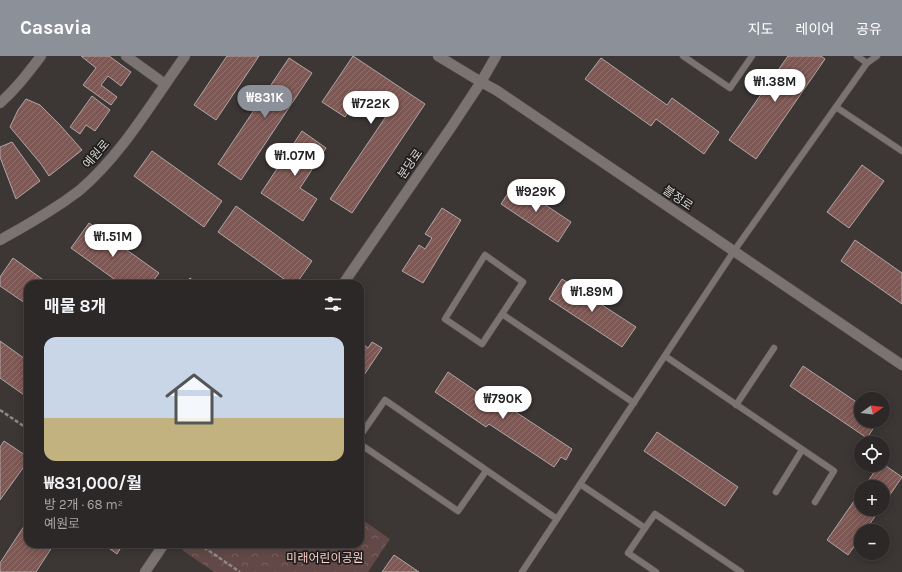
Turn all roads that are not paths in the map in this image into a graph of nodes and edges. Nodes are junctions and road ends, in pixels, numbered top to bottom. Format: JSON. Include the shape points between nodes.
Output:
{"nodes":[{"id":1,"x":41,"y":56,"type":"edge"},
{"id":2,"x":126,"y":56,"type":"edge"},
{"id":3,"x":185,"y":56,"type":"edge"},
{"id":4,"x":438,"y":56,"type":"edge"},
{"id":5,"x":496,"y":56,"type":"edge"},
{"id":6,"x":683,"y":56,"type":"edge"},
{"id":7,"x":752,"y":56,"type":"edge"},
{"id":8,"x":857,"y":56,"type":"edge"},
{"id":9,"x":877,"y":56,"type":"edge"},
{"id":10,"x":867,"y":63,"type":"junction"},
{"id":11,"x":481,"y":82,"type":"junction"},
{"id":12,"x":165,"y":84,"type":"junction"},
{"id":13,"x":0,"y":104,"type":"edge"},
{"id":14,"x":836,"y":107,"type":"junction"},
{"id":15,"x":902,"y":151,"type":"edge"},
{"id":16,"x":0,"y":240,"type":"edge"},
{"id":17,"x":734,"y":251,"type":"junction"},
{"id":18,"x":346,"y":280,"type":"edge"},
{"id":19,"x":502,"y":314,"type":"junction"},
{"id":20,"x":774,"y":348,"type":"dead end"},
{"id":21,"x":665,"y":356,"type":"junction"},
{"id":22,"x":902,"y":365,"type":"edge"},
{"id":23,"x":634,"y":403,"type":"junction"},
{"id":24,"x":736,"y":405,"type":"junction"},
{"id":25,"x":364,"y":430,"type":"edge"},
{"id":26,"x":364,"y":447,"type":"edge"},
{"id":27,"x":802,"y":450,"type":"junction"},
{"id":28,"x":486,"y":470,"type":"junction"},
{"id":29,"x":580,"y":484,"type":"junction"},
{"id":30,"x":776,"y":492,"type":"dead end"},
{"id":31,"x":815,"y":502,"type":"dead end"},
{"id":32,"x":557,"y":519,"type":"junction"},
{"id":33,"x":645,"y":528,"type":"junction"},
{"id":34,"x":161,"y":548,"type":"edge"},
{"id":35,"x":145,"y":572,"type":"edge"},
{"id":36,"x":522,"y":572,"type":"edge"},
{"id":37,"x":656,"y":572,"type":"edge"},
{"id":38,"x":741,"y":572,"type":"edge"}],
"edges":[{"from":1,"to":13,"type":"main road"},
{"from":2,"to":12,"type":"main road"},
{"from":3,"to":12,"type":"main road","name":"예원로"},
{"from":4,"to":11,"type":"main road","name":"불정로"},
{"from":5,"to":11,"type":"main road","name":"분당로"},
{"from":6,"to":7,"type":"lane","via":[[730,88]]},
{"from":8,"to":10,"type":"lane"},
{"from":9,"to":10,"type":"lane"},
{"from":10,"to":14,"type":"lane"},
{"from":11,"to":17,"type":"main road","name":"불정로"},
{"from":11,"to":18,"type":"main road","name":"분당로"},
{"from":12,"to":16,"type":"main road","name":"예원로","via":[[128,137],[79,191],[46,214]]},
{"from":14,"to":15,"type":"lane"},
{"from":14,"to":17,"type":"lane"},
{"from":17,"to":21,"type":"lane"},
{"from":17,"to":22,"type":"main road","name":"불정로"},
{"from":19,"to":19,"type":"lane","via":[[523,282],[485,255],[445,319],[482,344]]},
{"from":19,"to":23,"type":"lane"},
{"from":20,"to":24,"type":"lane"},
{"from":21,"to":23,"type":"lane"},
{"from":21,"to":24,"type":"lane"},
{"from":23,"to":29,"type":"lane"},
{"from":24,"to":27,"type":"lane"},
{"from":25,"to":28,"type":"lane","via":[[385,400]]},
{"from":26,"to":28,"type":"lane","via":[[458,511]]},
{"from":27,"to":30,"type":"lane"},
{"from":27,"to":31,"type":"lane","via":[[834,471]]},
{"from":28,"to":32,"type":"lane"},
{"from":29,"to":32,"type":"lane"},
{"from":29,"to":33,"type":"lane"},
{"from":32,"to":36,"type":"lane"},
{"from":33,"to":37,"type":"lane","via":[[628,553]]},
{"from":33,"to":38,"type":"lane","via":[[655,514]]},
{"from":34,"to":35,"type":"main road"}]}
